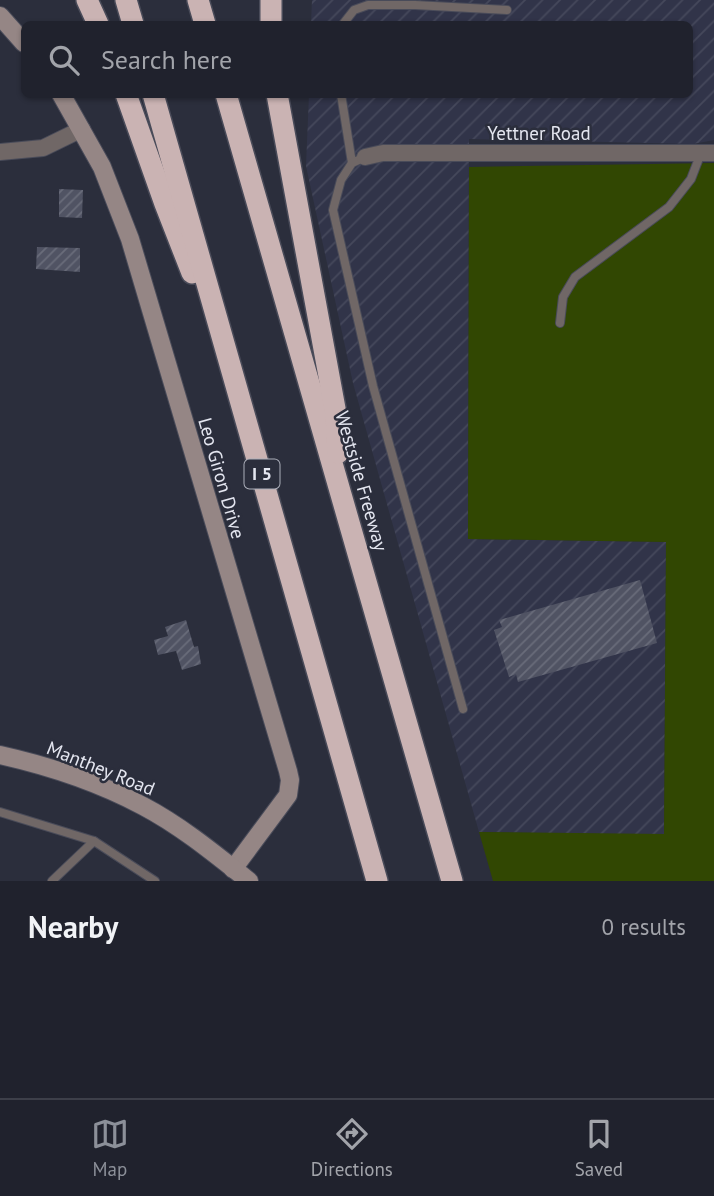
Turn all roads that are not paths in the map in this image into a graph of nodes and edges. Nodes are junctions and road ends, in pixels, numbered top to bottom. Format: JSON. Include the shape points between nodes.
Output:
{"nodes":[{"id":1,"x":87,"y":0,"type":"edge"},
{"id":2,"x":126,"y":0,"type":"edge"},
{"id":3,"x":198,"y":0,"type":"edge"},
{"id":4,"x":271,"y":0,"type":"edge"},
{"id":5,"x":507,"y":10,"type":"dead end"},
{"id":6,"x":0,"y":16,"type":"edge"},
{"id":7,"x":97,"y":21,"type":"edge"},
{"id":8,"x":132,"y":21,"type":"edge"},
{"id":9,"x":204,"y":21,"type":"edge"},
{"id":10,"x":271,"y":21,"type":"edge"},
{"id":11,"x":345,"y":21,"type":"edge"},
{"id":12,"x":21,"y":40,"type":"edge"},
{"id":13,"x":63,"y":98,"type":"edge"},
{"id":14,"x":127,"y":98,"type":"edge"},
{"id":15,"x":154,"y":98,"type":"edge"},
{"id":16,"x":227,"y":98,"type":"edge"},
{"id":17,"x":278,"y":98,"type":"edge"},
{"id":18,"x":342,"y":98,"type":"edge"},
{"id":19,"x":82,"y":129,"type":"junction"},
{"id":20,"x":0,"y":152,"type":"edge"},
{"id":21,"x":708,"y":153,"type":"edge"},
{"id":22,"x":359,"y":160,"type":"junction"},
{"id":23,"x":560,"y":323,"type":"dead end"},
{"id":24,"x":235,"y":379,"type":"junction"},
{"id":25,"x":341,"y":490,"type":"junction"},
{"id":26,"x":463,"y":709,"type":"dead end"},
{"id":27,"x":0,"y":755,"type":"edge"},
{"id":28,"x":0,"y":812,"type":"edge"},
{"id":29,"x":94,"y":841,"type":"junction"},
{"id":30,"x":233,"y":869,"type":"junction"},
{"id":31,"x":52,"y":881,"type":"edge"},
{"id":32,"x":155,"y":881,"type":"edge"},
{"id":33,"x":249,"y":881,"type":"edge"},
{"id":34,"x":377,"y":881,"type":"edge"},
{"id":35,"x":452,"y":881,"type":"edge"}],
"edges":[{"from":1,"to":7,"type":"highway"},
{"from":2,"to":8,"type":"highway"},
{"from":3,"to":9,"type":"highway"},
{"from":4,"to":10,"type":"highway"},
{"from":5,"to":11,"type":"lane","via":[[368,5],[354,10]]},
{"from":6,"to":12,"type":"street"},
{"from":13,"to":19,"type":"street","name":"Leo Giron Drive"},
{"from":14,"to":24,"type":"highway"},
{"from":15,"to":24,"type":"highway","number":"I 5"},
{"from":16,"to":25,"type":"highway","name":"Westside Freeway"},
{"from":17,"to":25,"type":"highway","via":[[336,414]]},
{"from":18,"to":22,"type":"lane"},
{"from":19,"to":20,"type":"street","via":[[43,148]]},
{"from":19,"to":30,"type":"street","name":"Leo Giron Drive","via":[[130,239],[288,771],[288,794]]},
{"from":21,"to":22,"type":"street","name":"Yettner Road","via":[[383,153]]},
{"from":21,"to":23,"type":"lane","via":[[669,207],[575,277],[563,298]]},
{"from":22,"to":26,"type":"lane","via":[[341,180],[333,210],[373,386]]},
{"from":24,"to":34,"type":"highway","number":"I 5"},
{"from":25,"to":35,"type":"highway","name":"Westside Freeway"},
{"from":27,"to":30,"type":"street","name":"Manthey Road","via":[[73,775],[144,806]]},
{"from":28,"to":29,"type":"lane"},
{"from":29,"to":31,"type":"lane"},
{"from":29,"to":32,"type":"lane"},
{"from":30,"to":33,"type":"street","name":"Manthey Road"}]}
